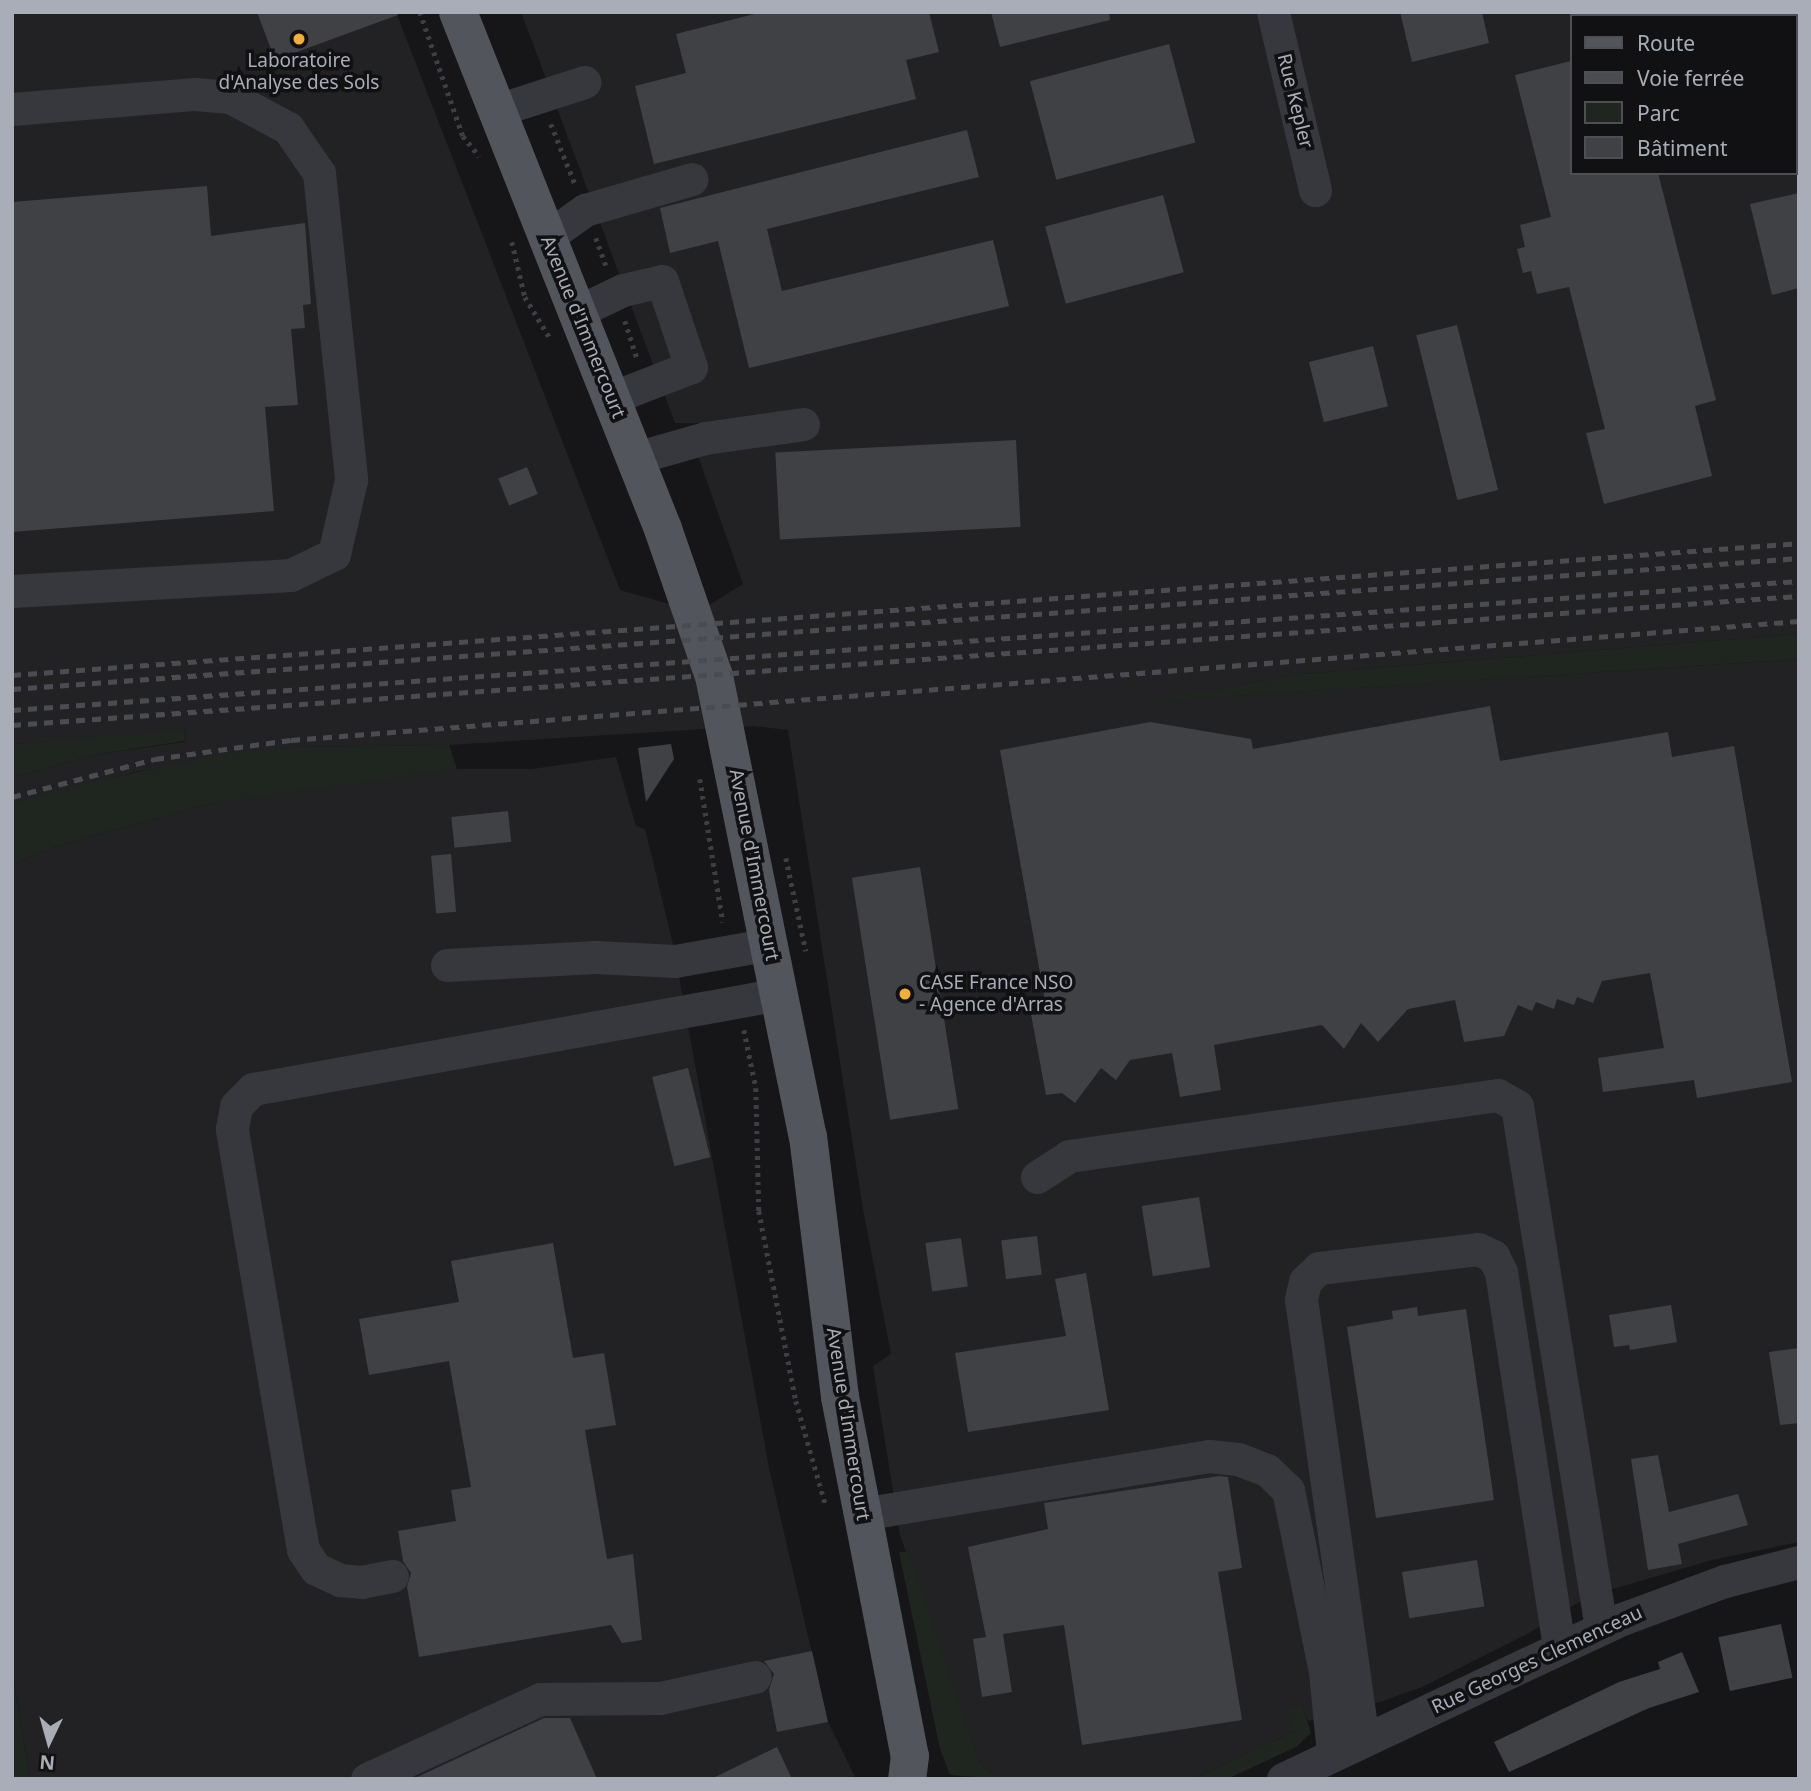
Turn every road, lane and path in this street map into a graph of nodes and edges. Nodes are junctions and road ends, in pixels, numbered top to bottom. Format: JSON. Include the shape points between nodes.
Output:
{"nodes":[{"id":1,"x":420,"y":12,"type":"edge"},
{"id":2,"x":458,"y":12,"type":"edge"},
{"id":3,"x":1273,"y":12,"type":"edge"},
{"id":4,"x":584,"y":82,"type":"dead end"},
{"id":5,"x":12,"y":109,"type":"edge"},
{"id":6,"x":495,"y":111,"type":"junction"},
{"id":7,"x":485,"y":164,"type":"dead end"},
{"id":8,"x":692,"y":179,"type":"dead end"},
{"id":9,"x":1315,"y":190,"type":"dead end"},
{"id":10,"x":510,"y":235,"type":"dead end"},
{"id":11,"x":547,"y":237,"type":"junction"},
{"id":12,"x":577,"y":312,"type":"junction"},
{"id":13,"x":553,"y":343,"type":"dead end"},
{"id":14,"x":611,"y":398,"type":"junction"},
{"id":15,"x":803,"y":424,"type":"dead end"},
{"id":16,"x":635,"y":458,"type":"junction"},
{"id":17,"x":12,"y":592,"type":"edge"},
{"id":18,"x":701,"y":775,"type":"dead end"},
{"id":19,"x":770,"y":944,"type":"junction"},
{"id":20,"x":728,"y":951,"type":"junction"},
{"id":21,"x":447,"y":965,"type":"dead end"},
{"id":22,"x":780,"y":994,"type":"junction"},
{"id":23,"x":738,"y":1000,"type":"junction"},
{"id":24,"x":1037,"y":1177,"type":"dead end"},
{"id":25,"x":845,"y":1515,"type":"junction"},
{"id":26,"x":1799,"y":1562,"type":"edge"},
{"id":27,"x":392,"y":1576,"type":"dead end"},
{"id":28,"x":1601,"y":1628,"type":"junction"},
{"id":29,"x":1559,"y":1647,"type":"junction"},
{"id":30,"x":755,"y":1677,"type":"dead end"},
{"id":31,"x":1363,"y":1740,"type":"junction"},
{"id":32,"x":1334,"y":1754,"type":"junction"},
{"id":33,"x":914,"y":1771,"type":"edge"},
{"id":34,"x":366,"y":1779,"type":"edge"},
{"id":35,"x":1283,"y":1779,"type":"edge"}],
"edges":[{"from":1,"to":7,"type":"path","via":[[463,136]]},
{"from":2,"to":6,"type":"main road","name":"Avenue d'Immercourt"},
{"from":3,"to":9,"type":"street","name":"Rue Kepler"},
{"from":4,"to":6,"type":"street"},
{"from":5,"to":17,"type":"street","via":[[195,94],[230,97],[288,128],[319,173],[351,480],[334,554],[291,575]]},
{"from":6,"to":11,"type":"main road","name":"Avenue d'Immercourt"},
{"from":8,"to":11,"type":"street","via":[[585,210]]},
{"from":10,"to":13,"type":"path","via":[[525,296]]},
{"from":11,"to":12,"type":"main road","name":"Avenue d'Immercourt"},
{"from":12,"to":14,"type":"main road","name":"Avenue d'Immercourt"},
{"from":12,"to":14,"type":"street","via":[[623,290],[662,281],[691,367]]},
{"from":14,"to":16,"type":"main road","name":"Avenue d'Immercourt"},
{"from":15,"to":16,"type":"street","via":[[705,438]]},
{"from":16,"to":19,"type":"main road","name":"Avenue d'Immercourt","via":[[714,676]]},
{"from":18,"to":20,"type":"path","via":[[699,788]]},
{"from":19,"to":20,"type":"street"},
{"from":19,"to":22,"type":"main road","name":"Avenue d'Immercourt"},
{"from":20,"to":21,"type":"street","via":[[675,961],[594,957]]},
{"from":22,"to":23,"type":"street"},
{"from":22,"to":25,"type":"main road","name":"Avenue d'Immercourt","via":[[808,1136],[840,1397]]},
{"from":23,"to":25,"type":"path","via":[[756,1088],[759,1211],[796,1401]]},
{"from":23,"to":27,"type":"street","via":[[253,1089],[236,1106],[232,1129],[303,1550],[316,1569],[340,1580],[362,1582]]},
{"from":24,"to":28,"type":"street","via":[[1069,1156],[1498,1095],[1517,1106]]},
{"from":25,"to":32,"type":"street","via":[[1209,1456],[1238,1459],[1268,1470],[1288,1490],[1325,1672]]},
{"from":25,"to":33,"type":"main road","name":"Avenue d'Immercourt"},
{"from":26,"to":28,"type":"street","name":"Rue Georges Clemenceau","via":[[1716,1584]]},
{"from":28,"to":29,"type":"street","name":"Rue Georges Clemenceau"},
{"from":29,"to":31,"type":"street","name":"Rue Georges Clemenceau"},
{"from":29,"to":31,"type":"street","via":[[1501,1272],[1493,1256],[1478,1249],[1319,1268],[1305,1281],[1301,1299]]},
{"from":30,"to":34,"type":"street","via":[[660,1698],[540,1699]]},
{"from":31,"to":32,"type":"street","name":"Rue Georges Clemenceau"},
{"from":32,"to":35,"type":"street","name":"Rue Georges Clemenceau"}]}
